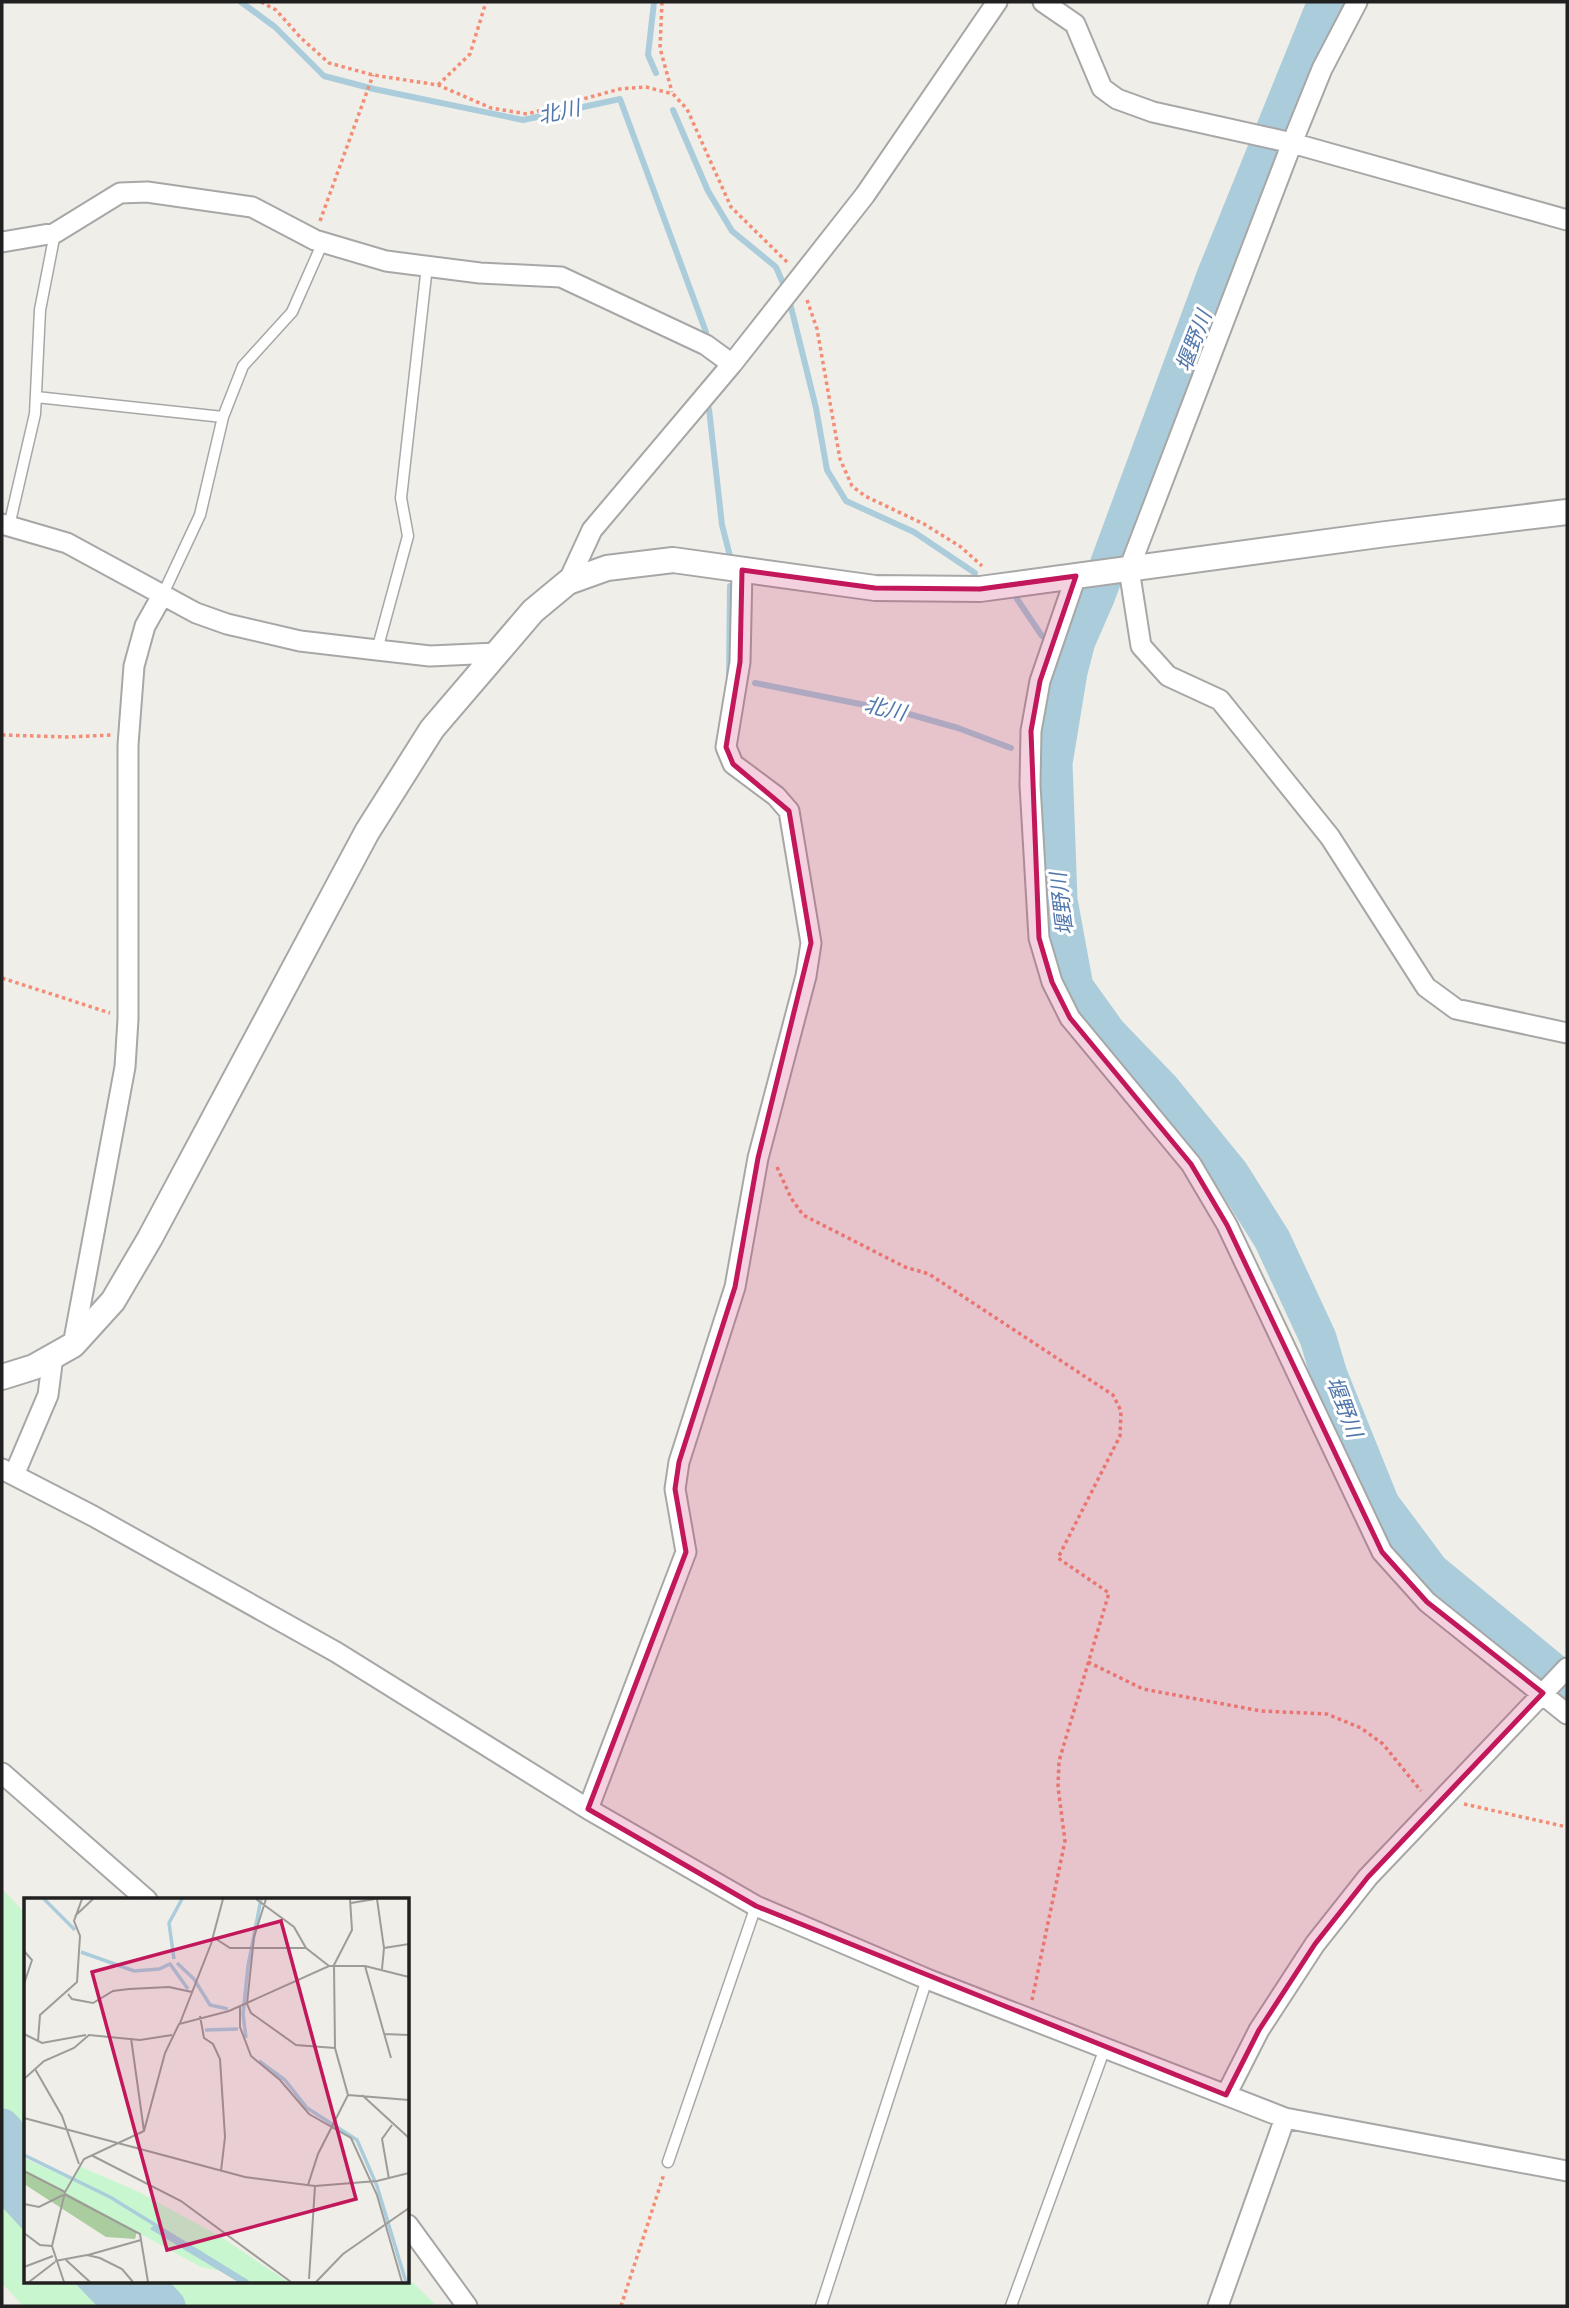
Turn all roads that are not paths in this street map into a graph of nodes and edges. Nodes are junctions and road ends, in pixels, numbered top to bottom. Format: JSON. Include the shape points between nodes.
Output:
{"nodes":[{"id":1,"x":996,"y":2,"type":"edge"},
{"id":2,"x":1043,"y":2,"type":"edge"},
{"id":3,"x":1357,"y":2,"type":"edge"},
{"id":4,"x":1292,"y":143,"type":"junction"},
{"id":5,"x":1567,"y":220,"type":"edge"},
{"id":6,"x":55,"y":233,"type":"junction"},
{"id":7,"x":319,"y":241,"type":"junction"},
{"id":8,"x":2,"y":242,"type":"edge"},
{"id":9,"x":427,"y":266,"type":"junction"},
{"id":10,"x":732,"y":364,"type":"junction"},
{"id":11,"x":36,"y":397,"type":"junction"},
{"id":12,"x":223,"y":417,"type":"junction"},
{"id":13,"x":1567,"y":512,"type":"edge"},
{"id":14,"x":5,"y":525,"type":"edge"},
{"id":15,"x":1125,"y":569,"type":"junction"},
{"id":16,"x":742,"y":570,"type":"junction"},
{"id":17,"x":1079,"y":575,"type":"junction"},
{"id":18,"x":568,"y":582,"type":"junction"},
{"id":19,"x":163,"y":594,"type":"junction"},
{"id":20,"x":377,"y":650,"type":"junction"},
{"id":21,"x":497,"y":653,"type":"junction"},
{"id":22,"x":1567,"y":1033,"type":"edge"},
{"id":23,"x":63,"y":1350,"type":"junction"},
{"id":24,"x":2,"y":1377,"type":"edge"},
{"id":25,"x":8,"y":1472,"type":"edge"},
{"id":26,"x":1567,"y":1668,"type":"edge"},
{"id":27,"x":1543,"y":1693,"type":"junction"},
{"id":28,"x":1567,"y":1713,"type":"edge"},
{"id":29,"x":2,"y":1773,"type":"edge"},
{"id":30,"x":588,"y":1809,"type":"junction"},
{"id":31,"x":145,"y":1898,"type":"edge"},
{"id":32,"x":756,"y":1906,"type":"junction"},
{"id":33,"x":927,"y":1979,"type":"junction"},
{"id":34,"x":1105,"y":2048,"type":"junction"},
{"id":35,"x":1226,"y":2095,"type":"junction"},
{"id":36,"x":1285,"y":2118,"type":"junction"},
{"id":37,"x":668,"y":2162,"type":"road end"},
{"id":38,"x":1567,"y":2171,"type":"edge"},
{"id":39,"x":410,"y":2228,"type":"edge"},
{"id":40,"x":467,"y":2306,"type":"edge"},
{"id":41,"x":821,"y":2306,"type":"edge"},
{"id":42,"x":1011,"y":2306,"type":"edge"},
{"id":43,"x":1218,"y":2306,"type":"edge"}],
"edges":[{"from":1,"to":10,"type":"street","via":[[865,195]]},
{"from":2,"to":4,"type":"street","via":[[1075,24],[1102,88],[1117,99],[1153,112]]},
{"from":3,"to":4,"type":"street","via":[[1322,69]]},
{"from":4,"to":5,"type":"street"},
{"from":4,"to":15,"type":"street"},
{"from":6,"to":7,"type":"street","via":[[120,193],[148,192],[252,207]]},
{"from":6,"to":8,"type":"street"},
{"from":6,"to":11,"type":"lane","via":[[40,310]]},
{"from":7,"to":9,"type":"street","via":[[386,261]]},
{"from":7,"to":12,"type":"lane","via":[[292,312],[243,366]]},
{"from":9,"to":10,"type":"street","via":[[561,277],[706,345]]},
{"from":9,"to":20,"type":"lane","via":[[401,498],[408,536]]},
{"from":10,"to":18,"type":"street","via":[[592,530]]},
{"from":11,"to":12,"type":"lane"},
{"from":11,"to":14,"type":"lane"},
{"from":12,"to":19,"type":"lane","via":[[200,515]]},
{"from":13,"to":15,"type":"street"},
{"from":14,"to":19,"type":"street","via":[[66,543]]},
{"from":15,"to":17,"type":"street"},
{"from":15,"to":22,"type":"street","via":[[1141,646],[1168,676],[1220,699],[1330,836],[1426,987],[1456,1009]]},
{"from":16,"to":17,"type":"street","via":[[875,588],[980,589]]},
{"from":16,"to":18,"type":"street","via":[[673,560],[607,568]]},
{"from":16,"to":30,"type":"street","via":[[740,662],[726,747],[733,764],[789,811],[811,943],[760,1151],[735,1287],[679,1462],[675,1489],[685,1552]]},
{"from":17,"to":27,"type":"street","via":[[1040,681],[1031,731],[1039,938],[1052,982],[1070,1018],[1191,1164],[1227,1224],[1382,1552],[1427,1602]]},
{"from":18,"to":21,"type":"street","via":[[533,611]]},
{"from":19,"to":20,"type":"street","via":[[227,624]]},
{"from":19,"to":23,"type":"street","via":[[145,626],[134,666],[125,1067]]},
{"from":20,"to":21,"type":"street","via":[[430,656]]},
{"from":21,"to":23,"type":"street","via":[[432,729],[400,777],[113,1301]]},
{"from":23,"to":24,"type":"street","via":[[34,1367]]},
{"from":23,"to":25,"type":"street","via":[[48,1395]]},
{"from":25,"to":30,"type":"street","via":[[336,1651]]},
{"from":26,"to":27,"type":"street"},
{"from":27,"to":28,"type":"street"},
{"from":27,"to":35,"type":"street","via":[[1368,1877],[1315,1944],[1259,2030]]},
{"from":29,"to":31,"type":"street"},
{"from":30,"to":32,"type":"street"},
{"from":32,"to":33,"type":"street"},
{"from":32,"to":37,"type":"lane"},
{"from":33,"to":34,"type":"street"},
{"from":33,"to":41,"type":"lane"},
{"from":34,"to":35,"type":"street"},
{"from":34,"to":42,"type":"lane"},
{"from":35,"to":36,"type":"street"},
{"from":36,"to":38,"type":"street"},
{"from":36,"to":43,"type":"street"},
{"from":39,"to":40,"type":"street"}]}
